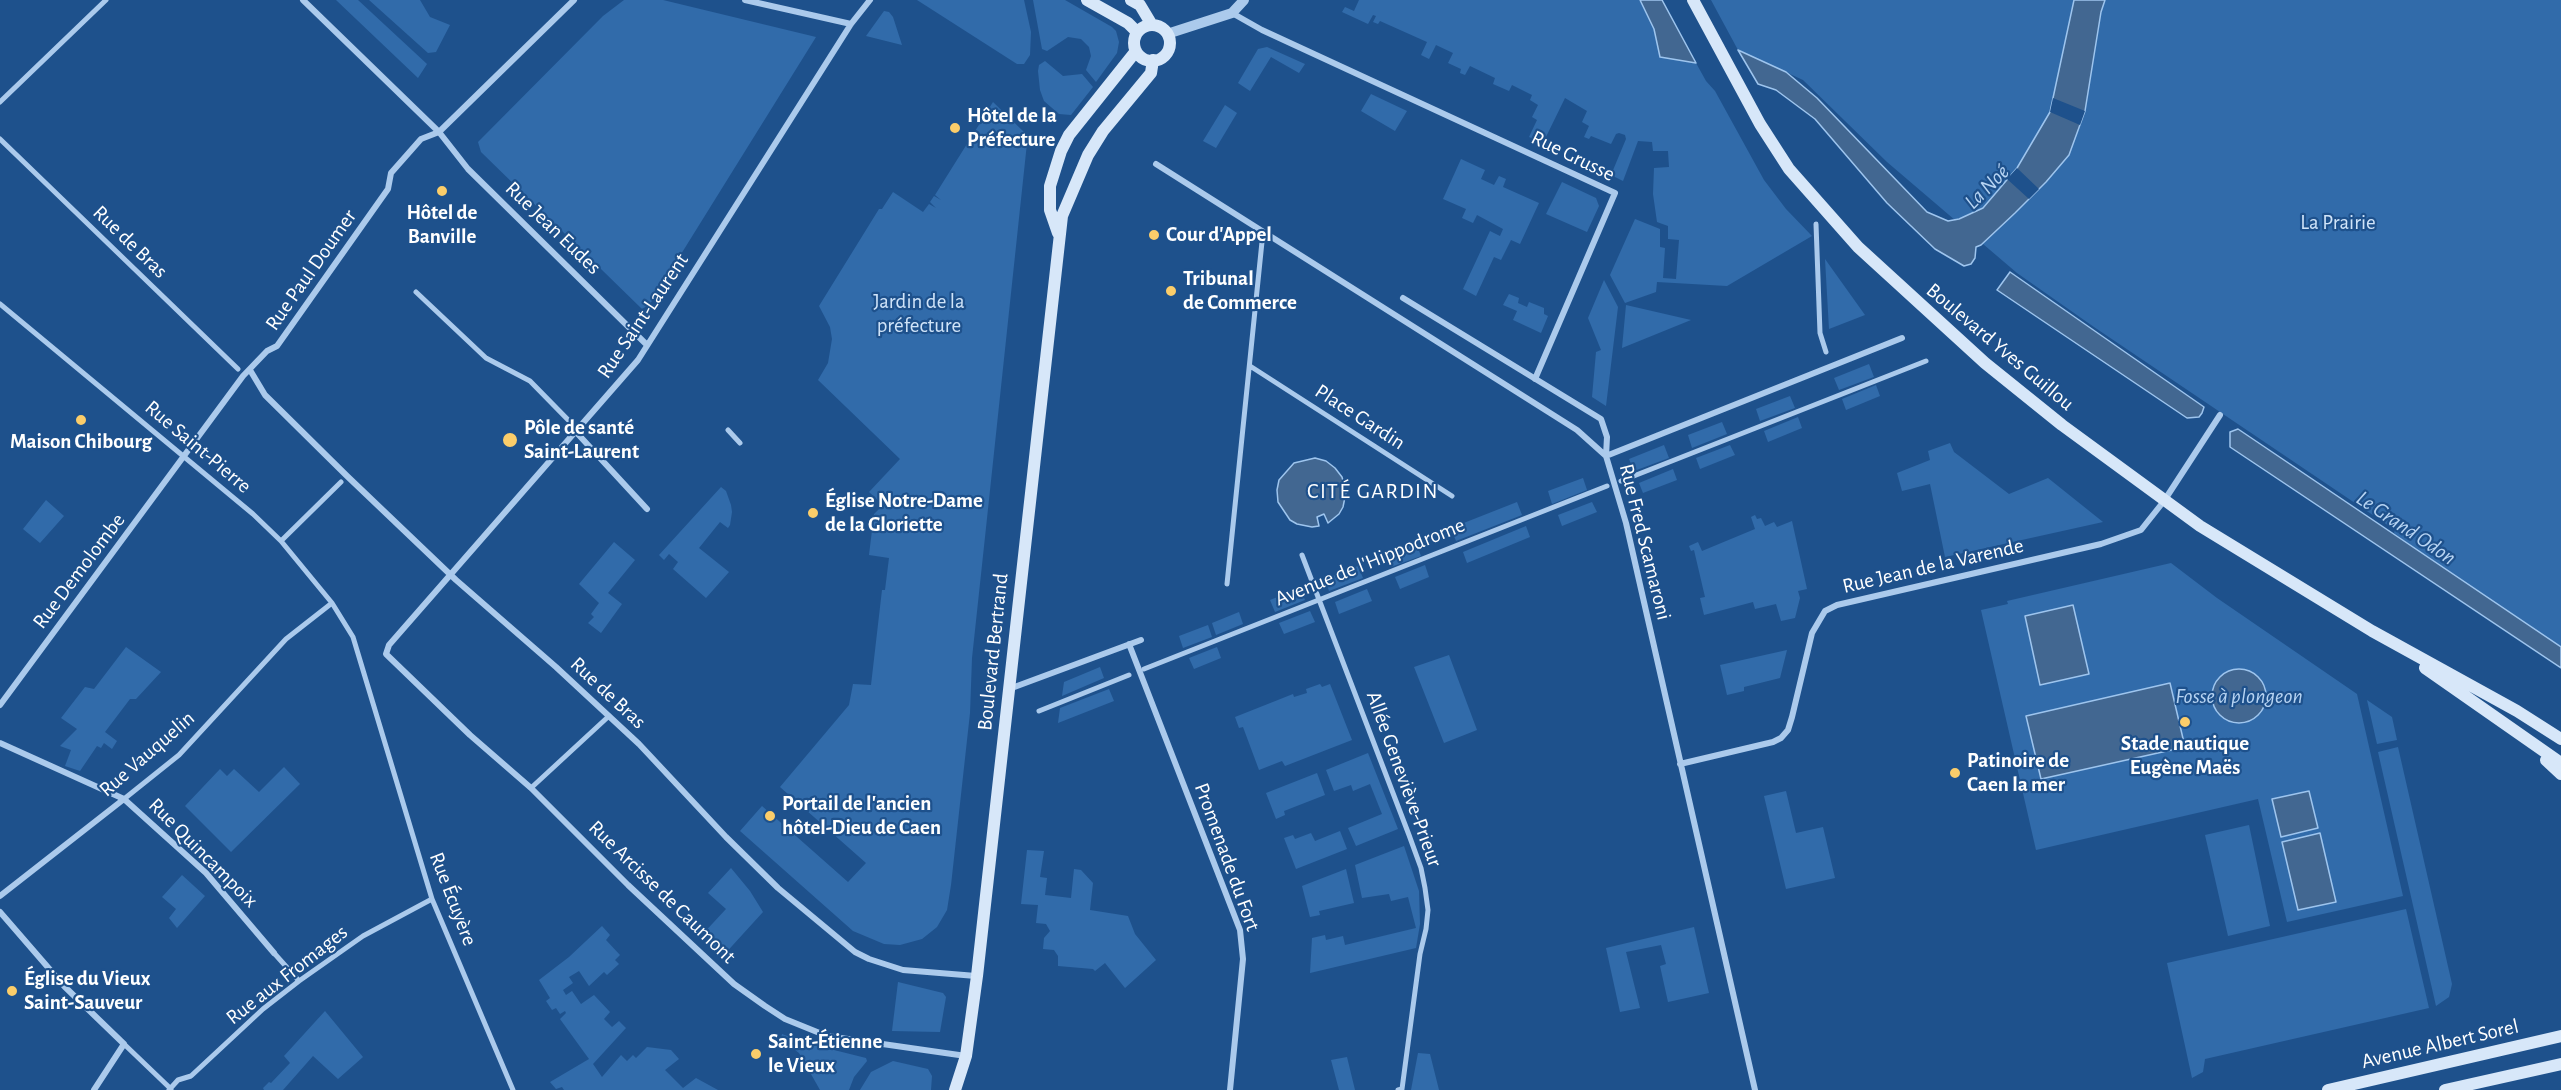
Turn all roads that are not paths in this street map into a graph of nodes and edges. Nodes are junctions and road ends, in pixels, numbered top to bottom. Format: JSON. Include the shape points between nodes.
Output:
{"nodes":[{"id":1,"x":106,"y":0,"type":"edge"},
{"id":2,"x":303,"y":0,"type":"edge"},
{"id":3,"x":574,"y":0,"type":"edge"},
{"id":4,"x":745,"y":0,"type":"edge"},
{"id":5,"x":870,"y":0,"type":"edge"},
{"id":6,"x":1087,"y":0,"type":"edge"},
{"id":7,"x":1131,"y":0,"type":"edge"},
{"id":8,"x":1244,"y":0,"type":"edge"},
{"id":9,"x":1694,"y":0,"type":"edge"},
{"id":10,"x":1232,"y":13,"type":"junction"},
{"id":11,"x":851,"y":24,"type":"junction"},
{"id":12,"x":1152,"y":25,"type":"junction"},
{"id":13,"x":1137,"y":32,"type":"junction"},
{"id":14,"x":1167,"y":34,"type":"junction"},
{"id":15,"x":1136,"y":51,"type":"junction"},
{"id":16,"x":1153,"y":60,"type":"junction"},
{"id":17,"x":0,"y":102,"type":"edge"},
{"id":18,"x":439,"y":132,"type":"junction"},
{"id":19,"x":0,"y":139,"type":"edge"},
{"id":20,"x":1156,"y":164,"type":"dead end"},
{"id":21,"x":1816,"y":224,"type":"dead end"},
{"id":22,"x":1263,"y":232,"type":"junction"},
{"id":23,"x":1059,"y":237,"type":"junction"},
{"id":24,"x":416,"y":292,"type":"dead end"},
{"id":25,"x":1403,"y":297,"type":"dead end"},
{"id":26,"x":0,"y":304,"type":"edge"},
{"id":27,"x":1902,"y":338,"type":"dead end"},
{"id":28,"x":647,"y":345,"type":"junction"},
{"id":29,"x":1826,"y":352,"type":"dead end"},
{"id":30,"x":1926,"y":361,"type":"dead end"},
{"id":31,"x":1250,"y":366,"type":"junction"},
{"id":32,"x":238,"y":369,"type":"dead end"},
{"id":33,"x":250,"y":370,"type":"junction"},
{"id":34,"x":1535,"y":379,"type":"junction"},
{"id":35,"x":2220,"y":415,"type":"dead end"},
{"id":36,"x":728,"y":430,"type":"dead end"},
{"id":37,"x":577,"y":431,"type":"junction"},
{"id":38,"x":740,"y":444,"type":"dead end"},
{"id":39,"x":184,"y":456,"type":"junction"},
{"id":40,"x":1606,"y":456,"type":"junction"},
{"id":41,"x":1621,"y":481,"type":"dead end"},
{"id":42,"x":341,"y":482,"type":"dead end"},
{"id":43,"x":1607,"y":486,"type":"dead end"},
{"id":44,"x":1452,"y":496,"type":"dead end"},
{"id":45,"x":2164,"y":501,"type":"junction"},
{"id":46,"x":647,"y":509,"type":"dead end"},
{"id":47,"x":281,"y":541,"type":"junction"},
{"id":48,"x":1302,"y":555,"type":"dead end"},
{"id":49,"x":451,"y":575,"type":"junction"},
{"id":50,"x":1227,"y":584,"type":"dead end"},
{"id":51,"x":1319,"y":600,"type":"junction"},
{"id":52,"x":332,"y":603,"type":"junction"},
{"id":53,"x":2373,"y":631,"type":"junction"},
{"id":54,"x":352,"y":637,"type":"joint"},
{"id":55,"x":1141,"y":639,"type":"dead end"},
{"id":56,"x":1129,"y":644,"type":"junction"},
{"id":57,"x":386,"y":654,"type":"joint"},
{"id":58,"x":1144,"y":669,"type":"dead end"},
{"id":59,"x":1129,"y":675,"type":"dead end"},
{"id":60,"x":1009,"y":689,"type":"junction"},
{"id":61,"x":0,"y":705,"type":"edge"},
{"id":62,"x":1039,"y":711,"type":"dead end"},
{"id":63,"x":609,"y":717,"type":"junction"},
{"id":64,"x":2524,"y":738,"type":"junction"},
{"id":65,"x":2561,"y":739,"type":"edge"},
{"id":66,"x":0,"y":743,"type":"edge"},
{"id":67,"x":1680,"y":764,"type":"junction"},
{"id":68,"x":2561,"y":764,"type":"edge"},
{"id":69,"x":2561,"y":774,"type":"edge"},
{"id":70,"x":531,"y":788,"type":"junction"},
{"id":71,"x":124,"y":799,"type":"junction"},
{"id":72,"x":0,"y":896,"type":"edge"},
{"id":73,"x":432,"y":899,"type":"junction"},
{"id":74,"x":0,"y":912,"type":"edge"},
{"id":75,"x":274,"y":952,"type":"joint"},
{"id":76,"x":977,"y":976,"type":"junction"},
{"id":77,"x":299,"y":981,"type":"junction"},
{"id":78,"x":2561,"y":1036,"type":"edge"},
{"id":79,"x":124,"y":1044,"type":"junction"},
{"id":80,"x":966,"y":1056,"type":"junction"},
{"id":81,"x":2561,"y":1064,"type":"edge"},
{"id":82,"x":963,"y":1071,"type":"junction"},
{"id":83,"x":170,"y":1089,"type":"edge"},
{"id":84,"x":94,"y":1090,"type":"edge"},
{"id":85,"x":513,"y":1090,"type":"edge"},
{"id":86,"x":955,"y":1090,"type":"edge"},
{"id":87,"x":963,"y":1090,"type":"edge"},
{"id":88,"x":1230,"y":1090,"type":"edge"},
{"id":89,"x":1398,"y":1090,"type":"edge"},
{"id":90,"x":1755,"y":1090,"type":"edge"},
{"id":91,"x":2328,"y":1090,"type":"edge"},
{"id":92,"x":2445,"y":1090,"type":"edge"}],
"edges":[{"from":1,"to":17,"type":"street"},
{"from":2,"to":18,"type":"street","name":"Rue Jean Eudes"},
{"from":3,"to":18,"type":"street","name":"Rue Paul Doumer"},
{"from":4,"to":11,"type":"street"},
{"from":5,"to":11,"type":"street","name":"Rue Saint-Laurent"},
{"from":6,"to":13,"type":"main road"},
{"from":7,"to":12,"type":"main road","via":[[1140,5]]},
{"from":8,"to":10,"type":"street"},
{"from":9,"to":45,"type":"main road","name":"Boulevard Yves Guillou","via":[[1779,156],[1822,208],[1984,363]]},
{"from":10,"to":14,"type":"street"},
{"from":10,"to":34,"type":"street","name":"Rue Grusse","via":[[1615,193]]},
{"from":11,"to":28,"type":"street","name":"Rue Saint-Laurent"},
{"from":12,"to":13,"type":"main road"},
{"from":12,"to":14,"type":"main road"},
{"from":13,"to":15,"type":"main road"},
{"from":14,"to":16,"type":"main road","via":[[1167,51]]},
{"from":15,"to":16,"type":"main road"},
{"from":15,"to":23,"type":"main road","name":"Boulevard Bertrand","via":[[1069,135],[1061,151],[1050,186],[1050,210]]},
{"from":16,"to":23,"type":"main road","name":"Boulevard Bertrand","via":[[1150,73],[1088,155],[1069,196]]},
{"from":18,"to":28,"type":"street","name":"Rue Jean Eudes","via":[[468,169]]},
{"from":18,"to":33,"type":"street","name":"Rue Paul Doumer","via":[[421,140],[392,173],[388,189],[277,346]]},
{"from":19,"to":32,"type":"street","name":"Rue de Bras"},
{"from":20,"to":22,"type":"street","name":"Rue Fred Scamaroni"},
{"from":21,"to":29,"type":"street","via":[[1820,333]]},
{"from":22,"to":31,"type":"street"},
{"from":22,"to":40,"type":"street","name":"Rue Fred Scamaroni","via":[[1577,430]]},
{"from":23,"to":60,"type":"main road","name":"Boulevard Bertrand"},
{"from":24,"to":37,"type":"street","via":[[486,358],[530,381]]},
{"from":25,"to":34,"type":"street"},
{"from":26,"to":39,"type":"street","name":"Rue Saint-Pierre"},
{"from":27,"to":40,"type":"street"},
{"from":28,"to":37,"type":"street","name":"Rue Saint-Laurent"},
{"from":30,"to":41,"type":"street"},
{"from":31,"to":44,"type":"street","name":"Place Gardin"},
{"from":31,"to":50,"type":"street"},
{"from":33,"to":39,"type":"street","name":"Rue Paul Doumer"},
{"from":33,"to":49,"type":"street","name":"Rue de Bras","via":[[265,395]]},
{"from":34,"to":40,"type":"street","via":[[1601,419],[1607,437]]},
{"from":35,"to":45,"type":"street","name":"Rue Jean de la Varende"},
{"from":36,"to":38,"type":"street"},
{"from":37,"to":46,"type":"street"},
{"from":37,"to":49,"type":"street","name":"Rue Saint-Laurent"},
{"from":39,"to":47,"type":"street","name":"Rue Saint-Pierre"},
{"from":39,"to":61,"type":"street","name":"Rue Demolombe"},
{"from":40,"to":67,"type":"street","name":"Rue Fred Scamaroni","via":[[1626,523]]},
{"from":42,"to":47,"type":"street"},
{"from":43,"to":51,"type":"street","name":"Avenue de l'Hippodrome"},
{"from":45,"to":53,"type":"main road","name":"Boulevard Yves Guillou"},
{"from":45,"to":67,"type":"street","name":"Rue Jean de la Varende","via":[[2141,530],[2132,535],[1825,611],[1812,633],[1792,717],[1781,738]]},
{"from":47,"to":52,"type":"street","name":"Rue Saint-Pierre"},
{"from":48,"to":51,"type":"street","name":"Allée Geneviève-Prieur"},
{"from":49,"to":57,"type":"street","name":"Rue Saint-Laurent","via":[[389,645]]},
{"from":49,"to":63,"type":"street","name":"Rue de Bras"},
{"from":51,"to":58,"type":"street","name":"Avenue de l'Hippodrome"},
{"from":51,"to":89,"type":"street","name":"Allée Geneviève-Prieur","via":[[1417,857],[1425,888],[1426,929],[1402,1089]]},
{"from":52,"to":54,"type":"street","name":"Rue Saint-Pierre"},
{"from":52,"to":71,"type":"street","name":"Rue Vauquelin","via":[[286,639],[178,754]]},
{"from":53,"to":64,"type":"main road","name":"Boulevard Yves Guillou"},
{"from":53,"to":65,"type":"main road","name":"Boulevard Yves Guillou"},
{"from":54,"to":73,"type":"street","name":"Rue Écuyère"},
{"from":55,"to":56,"type":"street"},
{"from":56,"to":60,"type":"street"},
{"from":56,"to":88,"type":"street","name":"Promenade du Fort","via":[[1240,930],[1243,959]]},
{"from":57,"to":70,"type":"street","name":"Rue Arcisse de Caumont"},
{"from":59,"to":62,"type":"street"},
{"from":60,"to":76,"type":"main road","name":"Boulevard Bertrand"},
{"from":63,"to":70,"type":"street"},
{"from":63,"to":76,"type":"street","name":"Rue de Bras","via":[[650,754],[778,888],[855,952],[903,970]]},
{"from":64,"to":68,"type":"main road","name":"Boulevard Yves Guillou"},
{"from":64,"to":69,"type":"main road"},
{"from":66,"to":71,"type":"street","name":"Rue Quincampoix"},
{"from":67,"to":90,"type":"street","name":"Rue Fred Scamaroni"},
{"from":70,"to":80,"type":"street","name":"Rue Arcisse de Caumont","via":[[734,984],[785,1019],[827,1036]]},
{"from":71,"to":72,"type":"street","name":"Rue Vauquelin"},
{"from":71,"to":75,"type":"street","name":"Rue Quincampoix","via":[[206,873]]},
{"from":73,"to":77,"type":"street","name":"Rue aux Fromages","via":[[363,936]]},
{"from":73,"to":85,"type":"street","name":"Rue Écuyère"},
{"from":74,"to":79,"type":"street","via":[[70,992]]},
{"from":75,"to":77,"type":"street","name":"Rue Quincampoix"},
{"from":76,"to":80,"type":"main road","name":"Boulevard Bertrand"},
{"from":77,"to":83,"type":"street","name":"Rue aux Fromages","via":[[191,1076],[178,1080]]},
{"from":78,"to":91,"type":"main road","name":"Avenue Albert Sorel"},
{"from":79,"to":83,"type":"street"},
{"from":79,"to":84,"type":"street"},
{"from":80,"to":82,"type":"main road","name":"Boulevard Bertrand"},
{"from":81,"to":92,"type":"main road"},
{"from":82,"to":86,"type":"main road","name":"Boulevard Bertrand"},
{"from":82,"to":87,"type":"main road","name":"Boulevard Bertrand"}]}
